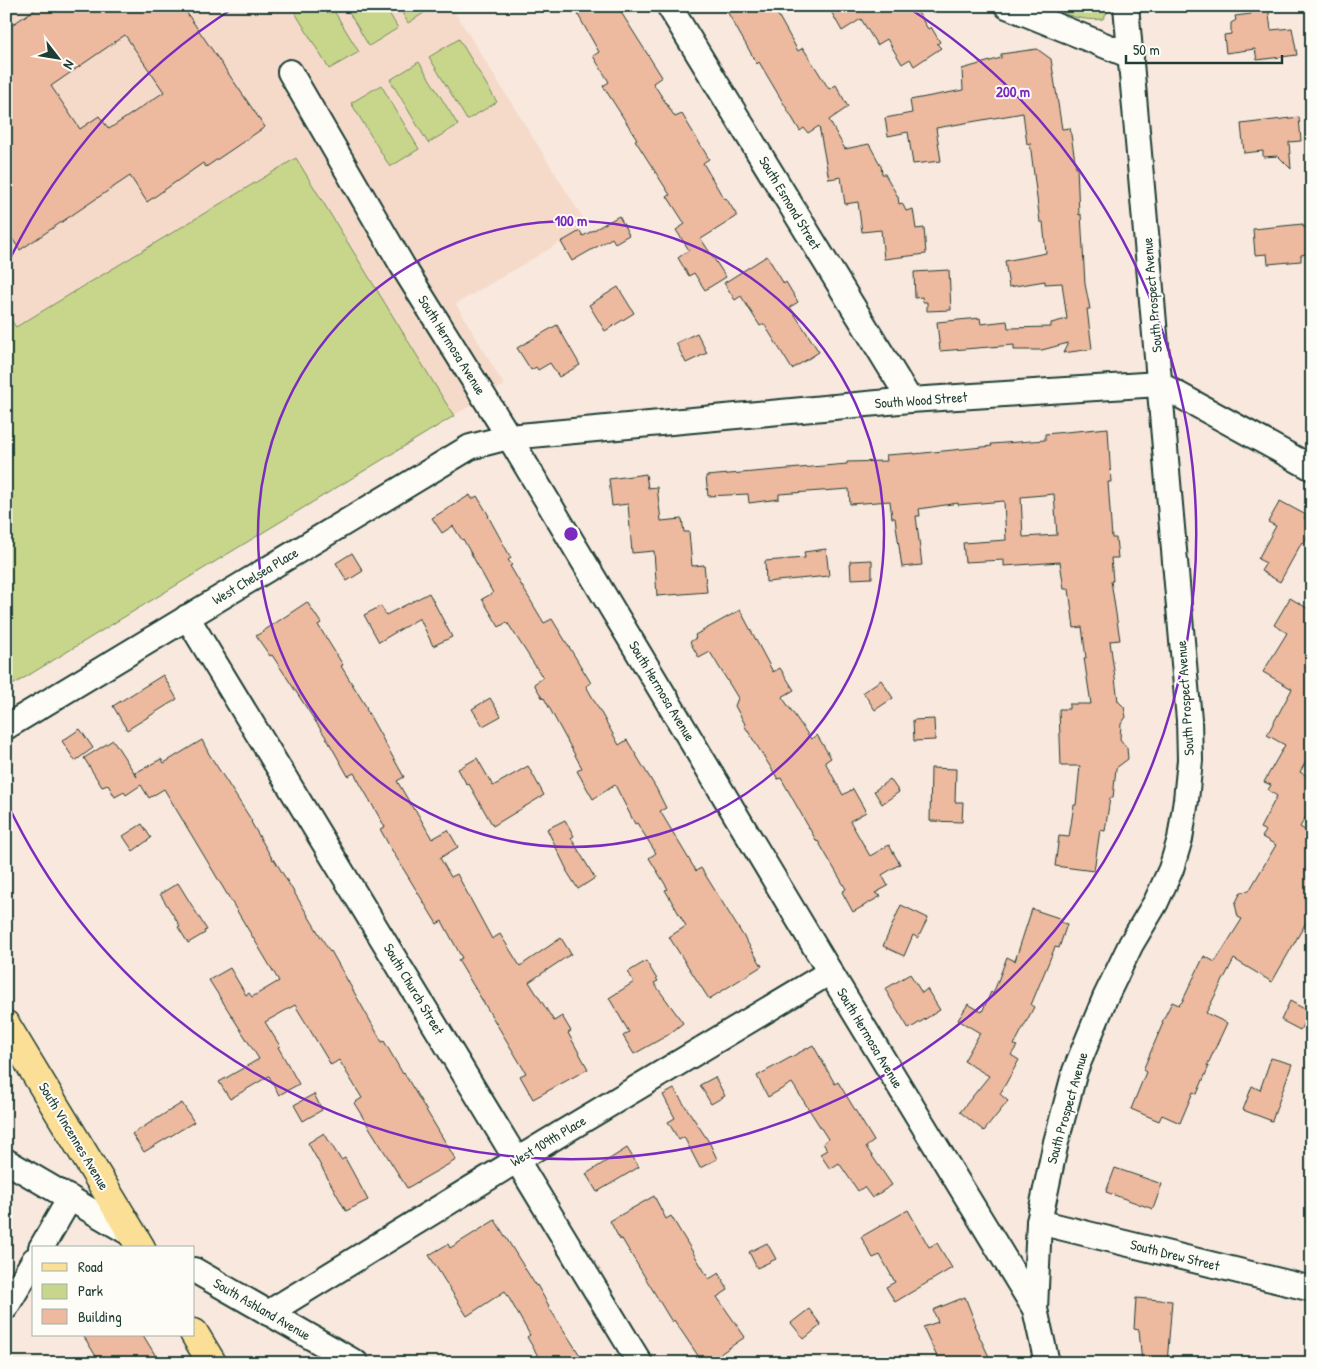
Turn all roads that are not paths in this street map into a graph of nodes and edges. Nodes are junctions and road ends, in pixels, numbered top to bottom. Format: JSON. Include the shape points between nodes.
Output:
{"nodes":[{"id":1,"x":669,"y":6,"type":"edge"},
{"id":2,"x":1007,"y":6,"type":"edge"},
{"id":3,"x":1126,"y":6,"type":"edge"},
{"id":4,"x":1131,"y":56,"type":"junction"},
{"id":5,"x":290,"y":72,"type":"dead end"},
{"id":6,"x":1159,"y":384,"type":"junction"},
{"id":7,"x":910,"y":400,"type":"junction"},
{"id":8,"x":509,"y":437,"type":"junction"},
{"id":9,"x":1312,"y":468,"type":"edge"},
{"id":10,"x":187,"y":617,"type":"junction"},
{"id":11,"x":6,"y":727,"type":"edge"},
{"id":12,"x":830,"y":972,"type":"junction"},
{"id":13,"x":6,"y":1025,"type":"edge"},
{"id":14,"x":518,"y":1159,"type":"junction"},
{"id":15,"x":6,"y":1161,"type":"edge"},
{"id":16,"x":70,"y":1198,"type":"junction"},
{"id":17,"x":1039,"y":1222,"type":"junction"},
{"id":18,"x":143,"y":1244,"type":"edge"},
{"id":19,"x":42,"y":1246,"type":"edge"},
{"id":20,"x":32,"y":1263,"type":"edge"},
{"id":21,"x":195,"y":1271,"type":"edge"},
{"id":22,"x":1312,"y":1289,"type":"edge"},
{"id":23,"x":6,"y":1307,"type":"edge"},
{"id":24,"x":1035,"y":1309,"type":"junction"},
{"id":25,"x":268,"y":1313,"type":"junction"},
{"id":26,"x":195,"y":1335,"type":"edge"},
{"id":27,"x":212,"y":1363,"type":"edge"},
{"id":28,"x":356,"y":1363,"type":"edge"},
{"id":29,"x":640,"y":1363,"type":"edge"},
{"id":30,"x":1047,"y":1363,"type":"edge"}],
"edges":[{"from":1,"to":7,"type":"street","name":"South Esmond Street"},
{"from":2,"to":4,"type":"street"},
{"from":3,"to":4,"type":"street","name":"South Prospect Avenue"},
{"from":4,"to":6,"type":"street","name":"South Prospect Avenue"},
{"from":5,"to":8,"type":"street","name":"South Hermosa Avenue","via":[[402,265]]},
{"from":6,"to":7,"type":"street","name":"South Wood Street"},
{"from":6,"to":9,"type":"street"},
{"from":6,"to":17,"type":"street","name":"South Prospect Avenue","via":[[1189,720],[1190,760],[1180,839],[1171,869],[1109,989],[1075,1071]]},
{"from":7,"to":8,"type":"street","name":"South Wood Street"},
{"from":8,"to":10,"type":"street","name":"West Chelsea Place","via":[[470,447]]},
{"from":8,"to":12,"type":"street","name":"South Hermosa Avenue"},
{"from":10,"to":11,"type":"street","name":"West Chelsea Place"},
{"from":10,"to":14,"type":"street","name":"South Church Street"},
{"from":12,"to":14,"type":"street","name":"West 109th Place"},
{"from":12,"to":24,"type":"street","name":"South Hermosa Avenue"},
{"from":13,"to":18,"type":"main road","name":"South Vincennes Avenue"},
{"from":14,"to":25,"type":"street","name":"West 109th Place"},
{"from":14,"to":29,"type":"street","name":"South Church Street"},
{"from":15,"to":16,"type":"street"},
{"from":16,"to":18,"type":"street"},
{"from":16,"to":19,"type":"street"},
{"from":17,"to":22,"type":"street","name":"South Drew Street"},
{"from":17,"to":24,"type":"street","name":"South Prospect Avenue"},
{"from":20,"to":23,"type":"street"},
{"from":21,"to":25,"type":"street","name":"South Ashland Avenue"},
{"from":24,"to":30,"type":"street","name":"South Prospect Avenue"},
{"from":25,"to":28,"type":"street","name":"South Ashland Avenue"},
{"from":26,"to":27,"type":"main road"}]}
